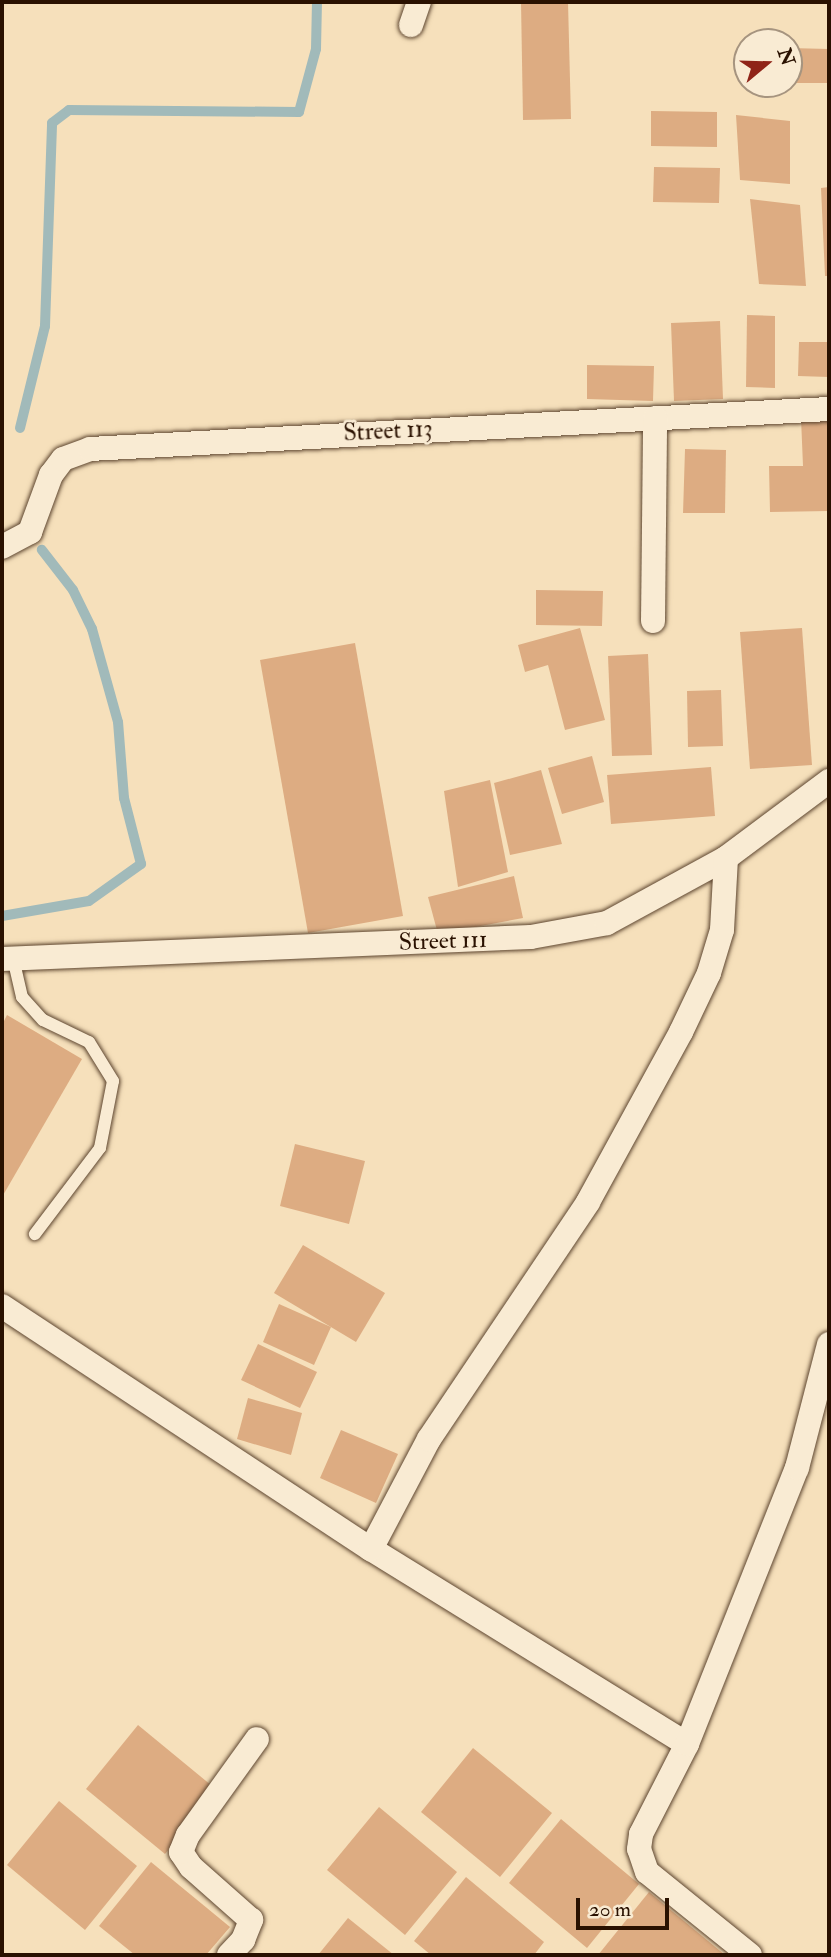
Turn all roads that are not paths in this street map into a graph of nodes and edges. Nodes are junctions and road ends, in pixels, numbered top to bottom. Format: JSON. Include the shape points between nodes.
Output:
{"nodes":[{"id":1,"x":829,"y":409,"type":"edge"},
{"id":2,"x":655,"y":418,"type":"junction"},
{"id":3,"x":2,"y":547,"type":"edge"},
{"id":4,"x":653,"y":621,"type":"dead end"},
{"id":5,"x":829,"y":782,"type":"edge"},
{"id":6,"x":726,"y":858,"type":"junction"},
{"id":7,"x":7,"y":959,"type":"edge"},
{"id":8,"x":35,"y":1234,"type":"dead end"},
{"id":9,"x":2,"y":1306,"type":"edge"},
{"id":10,"x":829,"y":1344,"type":"edge"},
{"id":11,"x":370,"y":1549,"type":"junction"},
{"id":12,"x":257,"y":1739,"type":"dead end"},
{"id":13,"x":687,"y":1744,"type":"junction"},
{"id":14,"x":229,"y":1955,"type":"edge"},
{"id":15,"x":750,"y":1955,"type":"edge"}],
"edges":[{"from":1,"to":2,"type":"street","name":"Street 113"},
{"from":2,"to":3,"type":"street","name":"Street 113","via":[[90,449],[63,460],[51,475],[30,532]]},
{"from":2,"to":4,"type":"street"},
{"from":5,"to":6,"type":"street","name":"Street 111"},
{"from":6,"to":7,"type":"street","name":"Street 111","via":[[607,923],[531,937]]},
{"from":6,"to":11,"type":"street","via":[[722,930],[709,973],[681,1032],[588,1202],[429,1439]]},
{"from":7,"to":8,"type":"lane","via":[[22,997],[43,1020],[89,1042],[113,1080],[100,1148]]},
{"from":9,"to":11,"type":"street"},
{"from":10,"to":13,"type":"street","via":[[797,1468]]},
{"from":11,"to":13,"type":"street"},
{"from":12,"to":14,"type":"street","via":[[188,1835],[181,1852],[191,1867],[251,1920],[243,1940]]},
{"from":13,"to":15,"type":"street","via":[[641,1834],[639,1849],[648,1872]]}]}
